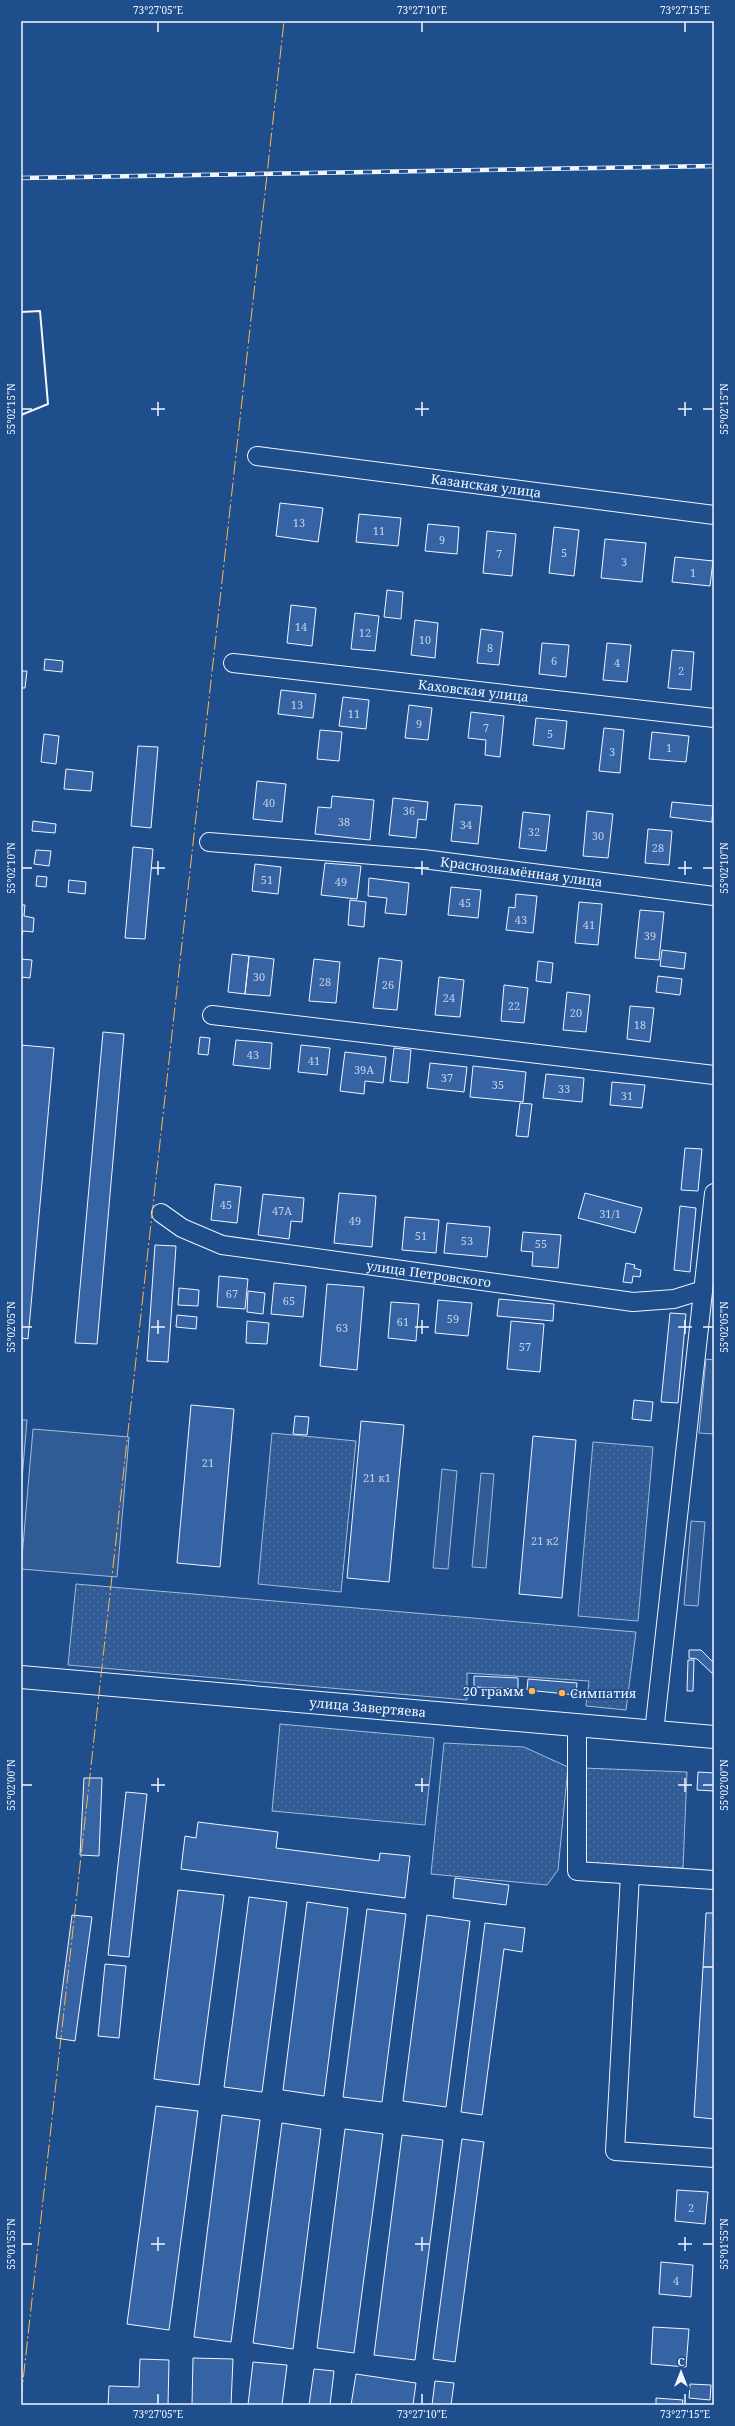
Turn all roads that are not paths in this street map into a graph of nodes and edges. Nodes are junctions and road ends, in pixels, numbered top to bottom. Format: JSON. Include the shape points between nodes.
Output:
{"nodes":[{"id":1,"x":257,"y":456,"type":"dead end"},
{"id":2,"x":714,"y":515,"type":"edge"},
{"id":3,"x":233,"y":663,"type":"dead end"},
{"id":4,"x":714,"y":718,"type":"edge"},
{"id":5,"x":209,"y":842,"type":"dead end"},
{"id":6,"x":714,"y":896,"type":"edge"},
{"id":7,"x":212,"y":1015,"type":"dead end"},
{"id":8,"x":714,"y":1075,"type":"edge"},
{"id":9,"x":714,"y":1193,"type":"edge"},
{"id":10,"x":161,"y":1213,"type":"dead end"},
{"id":11,"x":703,"y":1290,"type":"junction"},
{"id":12,"x":21,"y":1677,"type":"edge"},
{"id":13,"x":577,"y":1726,"type":"junction"},
{"id":14,"x":654,"y":1732,"type":"junction"},
{"id":15,"x":714,"y":1737,"type":"edge"},
{"id":16,"x":630,"y":1875,"type":"junction"},
{"id":17,"x":714,"y":1880,"type":"edge"},
{"id":18,"x":714,"y":2158,"type":"edge"}],
"edges":[{"from":1,"to":2,"type":"street","name":"Казанская улица"},
{"from":3,"to":4,"type":"street","name":"Каховская улица"},
{"from":5,"to":6,"type":"street","name":"Краснознамённая улица","via":[[423,859]]},
{"from":7,"to":8,"type":"street"},
{"from":9,"to":11,"type":"street"},
{"from":10,"to":11,"type":"street","name":"улица Петровского","via":[[182,1228],[222,1245],[633,1302],[674,1299]]},
{"from":11,"to":14,"type":"street"},
{"from":12,"to":13,"type":"main road","name":"улица Завертяева"},
{"from":13,"to":14,"type":"main road","name":"улица Завертяева"},
{"from":13,"to":16,"type":"street","via":[[577,1871]]},
{"from":14,"to":15,"type":"main road","name":"улица Завертяева"},
{"from":16,"to":17,"type":"street"},
{"from":16,"to":18,"type":"street","via":[[615,2151]]}]}
